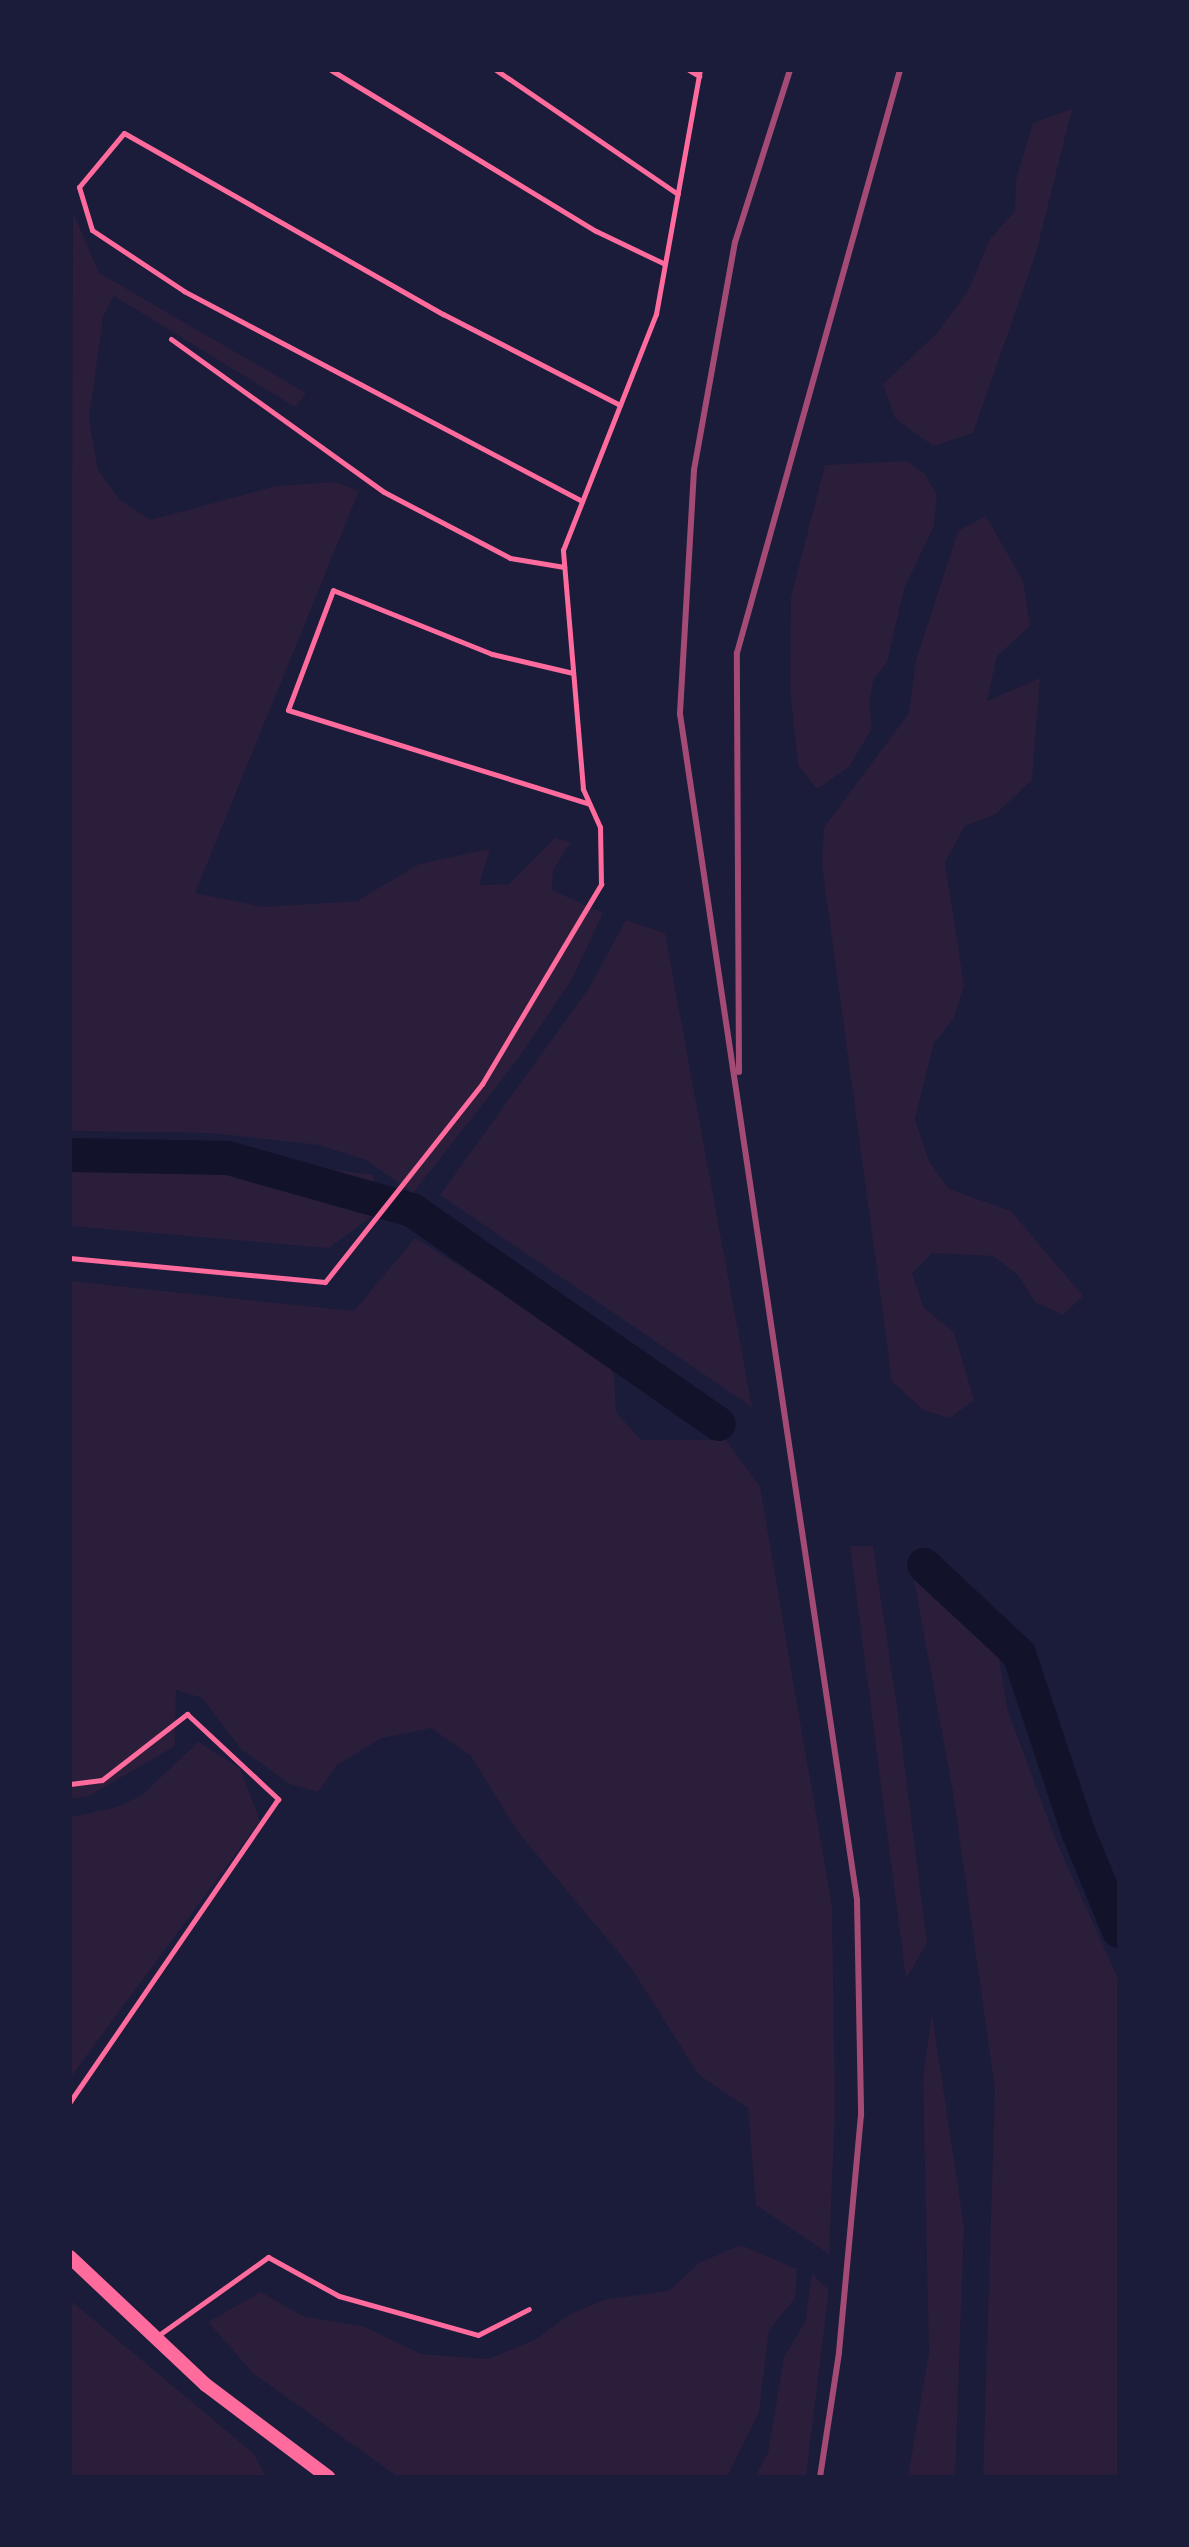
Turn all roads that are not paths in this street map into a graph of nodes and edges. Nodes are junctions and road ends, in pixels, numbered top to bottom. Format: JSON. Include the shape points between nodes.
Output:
{"nodes":[{"id":1,"x":331,"y":70,"type":"edge"},
{"id":2,"x":496,"y":70,"type":"edge"},
{"id":3,"x":689,"y":70,"type":"edge"},
{"id":4,"x":700,"y":73,"type":"edge"},
{"id":5,"x":678,"y":194,"type":"junction"},
{"id":6,"x":665,"y":264,"type":"junction"},
{"id":7,"x":171,"y":339,"type":"dead end"},
{"id":8,"x":620,"y":405,"type":"junction"},
{"id":9,"x":582,"y":501,"type":"junction"},
{"id":10,"x":564,"y":567,"type":"junction"},
{"id":11,"x":573,"y":673,"type":"junction"},
{"id":12,"x":590,"y":804,"type":"junction"},
{"id":13,"x":70,"y":1258,"type":"edge"},
{"id":14,"x":70,"y":1784,"type":"edge"},
{"id":15,"x":70,"y":2102,"type":"edge"},
{"id":16,"x":70,"y":2257,"type":"edge"},
{"id":17,"x":529,"y":2309,"type":"dead end"},
{"id":18,"x":155,"y":2338,"type":"junction"},
{"id":19,"x":328,"y":2477,"type":"edge"}],
"edges":[{"from":1,"to":6,"type":"lane","via":[[596,231]]},
{"from":2,"to":5,"type":"lane"},
{"from":3,"to":4,"type":"lane"},
{"from":4,"to":5,"type":"lane"},
{"from":5,"to":6,"type":"lane"},
{"from":6,"to":8,"type":"lane","via":[[656,314]]},
{"from":7,"to":10,"type":"lane","via":[[384,492],[510,558]]},
{"from":8,"to":9,"type":"lane"},
{"from":8,"to":9,"type":"lane","via":[[443,314],[124,133],[79,187],[92,230],[184,291]]},
{"from":9,"to":10,"type":"lane","via":[[563,550]]},
{"from":10,"to":11,"type":"lane"},
{"from":11,"to":12,"type":"lane","via":[[583,789]]},
{"from":11,"to":12,"type":"lane","via":[[492,654],[333,590],[288,710]]},
{"from":12,"to":13,"type":"lane","via":[[600,827],[601,884],[482,1084],[325,1282]]},
{"from":14,"to":15,"type":"lane","via":[[102,1780],[187,1714],[278,1799]]},
{"from":16,"to":18,"type":"main road"},
{"from":17,"to":18,"type":"lane","via":[[478,2335],[339,2296],[268,2257]]},
{"from":18,"to":19,"type":"main road","via":[[206,2385]]}]}
